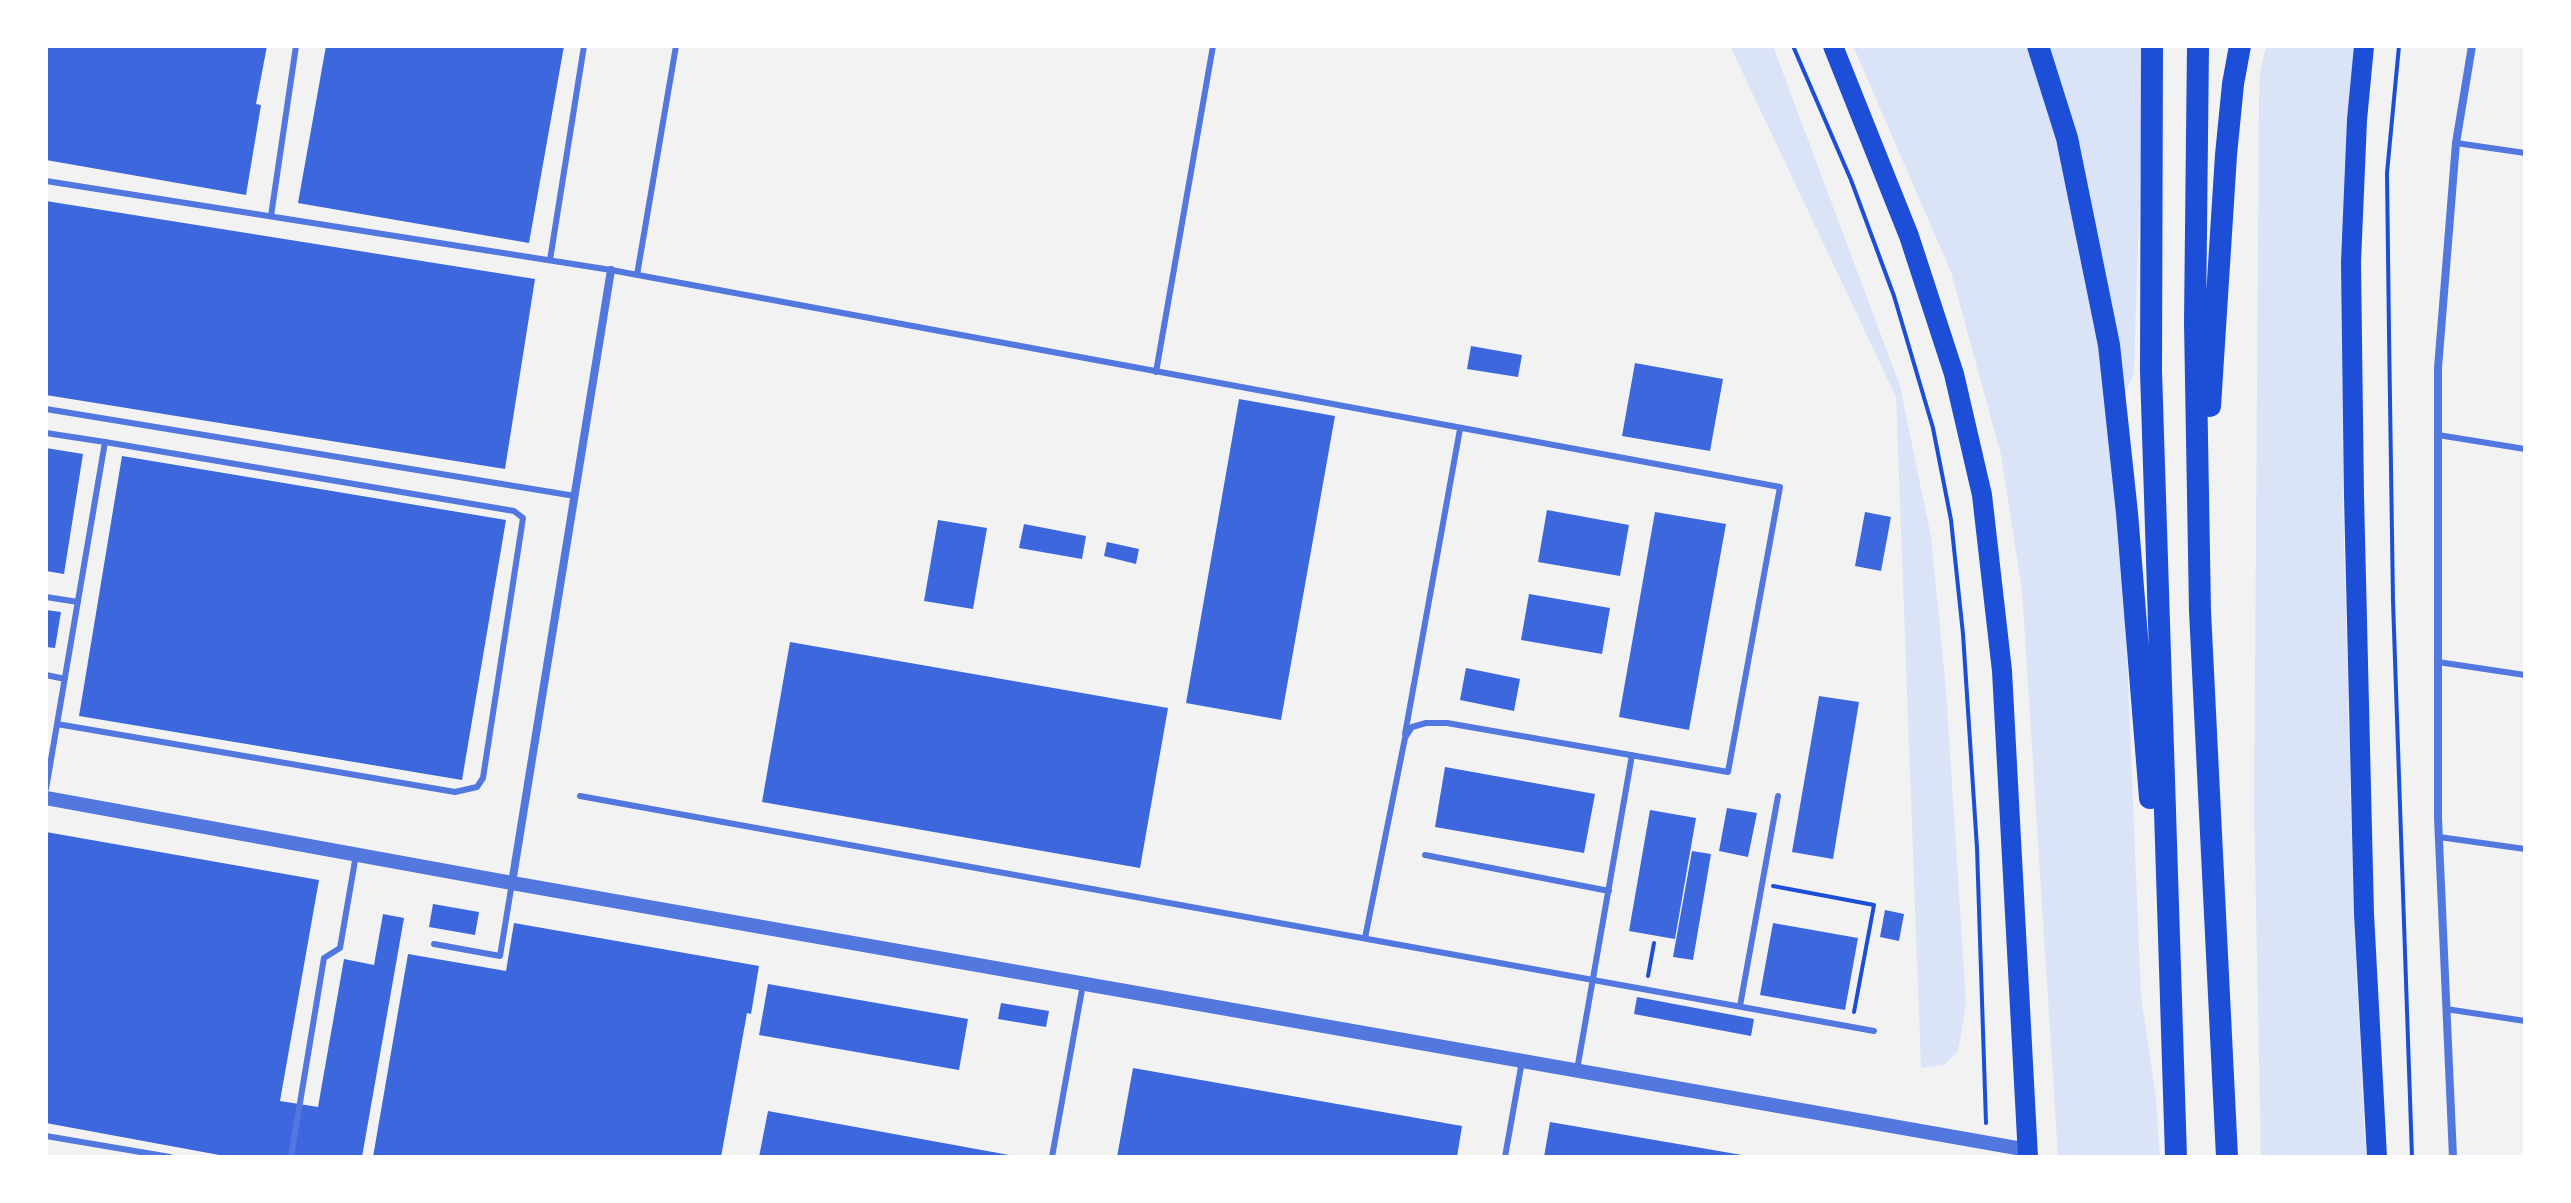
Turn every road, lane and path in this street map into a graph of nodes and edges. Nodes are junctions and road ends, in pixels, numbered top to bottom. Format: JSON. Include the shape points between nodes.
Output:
{"nodes":[{"id":1,"x":296,"y":46,"type":"edge"},
{"id":2,"x":584,"y":46,"type":"edge"},
{"id":3,"x":676,"y":46,"type":"edge"},
{"id":4,"x":1213,"y":46,"type":"edge"},
{"id":5,"x":1793,"y":46,"type":"edge"},
{"id":6,"x":1833,"y":46,"type":"edge"},
{"id":7,"x":2038,"y":46,"type":"edge"},
{"id":8,"x":2152,"y":46,"type":"edge"},
{"id":9,"x":2198,"y":46,"type":"edge"},
{"id":10,"x":2240,"y":46,"type":"edge"},
{"id":11,"x":2364,"y":46,"type":"edge"},
{"id":12,"x":2399,"y":46,"type":"edge"},
{"id":13,"x":2472,"y":46,"type":"edge"},
{"id":14,"x":2456,"y":143,"type":"junction"},
{"id":15,"x":2525,"y":153,"type":"edge"},
{"id":16,"x":46,"y":181,"type":"edge"},
{"id":17,"x":271,"y":216,"type":"junction"},
{"id":18,"x":550,"y":260,"type":"junction"},
{"id":19,"x":611,"y":270,"type":"junction"},
{"id":20,"x":637,"y":275,"type":"junction"},
{"id":21,"x":1156,"y":372,"type":"junction"},
{"id":22,"x":46,"y":409,"type":"edge"},
{"id":23,"x":1460,"y":429,"type":"junction"},
{"id":24,"x":46,"y":433,"type":"edge"},
{"id":25,"x":2438,"y":435,"type":"junction"},
{"id":26,"x":105,"y":442,"type":"junction"},
{"id":27,"x":2525,"y":449,"type":"edge"},
{"id":28,"x":575,"y":496,"type":"junction"},
{"id":29,"x":46,"y":597,"type":"edge"},
{"id":30,"x":78,"y":602,"type":"junction"},
{"id":31,"x":2200,"y":611,"type":"junction"},
{"id":32,"x":2438,"y":662,"type":"junction"},
{"id":33,"x":46,"y":675,"type":"edge"},
{"id":34,"x":2525,"y":675,"type":"edge"},
{"id":35,"x":65,"y":679,"type":"junction"},
{"id":36,"x":57,"y":724,"type":"junction"},
{"id":37,"x":1405,"y":738,"type":"junction"},
{"id":38,"x":1632,"y":755,"type":"junction"},
{"id":39,"x":46,"y":789,"type":"edge"},
{"id":40,"x":580,"y":796,"type":"dead end"},
{"id":41,"x":1778,"y":796,"type":"dead end"},
{"id":42,"x":46,"y":798,"type":"edge"},
{"id":43,"x":2439,"y":837,"type":"junction"},
{"id":44,"x":2525,"y":849,"type":"edge"},
{"id":45,"x":356,"y":855,"type":"junction"},
{"id":46,"x":1425,"y":855,"type":"dead end"},
{"id":47,"x":512,"y":883,"type":"junction"},
{"id":48,"x":1762,"y":884,"type":"junction"},
{"id":49,"x":1609,"y":891,"type":"junction"},
{"id":50,"x":1365,"y":938,"type":"junction"},
{"id":51,"x":1654,"y":943,"type":"dead end"},
{"id":52,"x":434,"y":944,"type":"dead end"},
{"id":53,"x":1593,"y":980,"type":"junction"},
{"id":54,"x":1083,"y":984,"type":"junction"},
{"id":55,"x":1646,"y":989,"type":"junction"},
{"id":56,"x":1740,"y":1006,"type":"junction"},
{"id":57,"x":2446,"y":1009,"type":"junction"},
{"id":58,"x":2525,"y":1021,"type":"edge"},
{"id":59,"x":1852,"y":1026,"type":"junction"},
{"id":60,"x":1874,"y":1031,"type":"dead end"},
{"id":61,"x":1522,"y":1061,"type":"junction"},
{"id":62,"x":1577,"y":1070,"type":"junction"},
{"id":63,"x":2173,"y":1098,"type":"junction"},
{"id":64,"x":46,"y":1136,"type":"edge"},
{"id":65,"x":1987,"y":1143,"type":"junction"},
{"id":66,"x":2028,"y":1153,"type":"edge"},
{"id":67,"x":170,"y":1157,"type":"edge"},
{"id":68,"x":291,"y":1157,"type":"edge"},
{"id":69,"x":1052,"y":1157,"type":"edge"},
{"id":70,"x":1505,"y":1157,"type":"edge"},
{"id":71,"x":2176,"y":1157,"type":"edge"},
{"id":72,"x":2227,"y":1157,"type":"edge"},
{"id":73,"x":2377,"y":1157,"type":"edge"},
{"id":74,"x":2412,"y":1157,"type":"edge"},
{"id":75,"x":2453,"y":1157,"type":"edge"}],
"edges":[{"from":1,"to":17,"type":"lane"},
{"from":2,"to":18,"type":"lane"},
{"from":3,"to":20,"type":"lane"},
{"from":4,"to":21,"type":"lane"},
{"from":5,"to":65,"type":"path","via":[[1894,296],[1933,428],[1951,520],[1977,848]]},
{"from":6,"to":66,"type":"main road","via":[[1914,249],[1954,374],[1982,495],[2002,671]]},
{"from":7,"to":63,"type":"highway","via":[[2067,138],[2109,345]]},
{"from":8,"to":63,"type":"highway","via":[[2151,371]]},
{"from":9,"to":31,"type":"highway"},
{"from":10,"to":31,"type":"highway","via":[[2217,268]]},
{"from":11,"to":73,"type":"main road","via":[[2351,278],[2364,914]]},
{"from":12,"to":74,"type":"path","via":[[2387,173],[2388,318]]},
{"from":13,"to":14,"type":"street"},
{"from":14,"to":15,"type":"lane"},
{"from":14,"to":25,"type":"street","via":[[2438,368]]},
{"from":16,"to":17,"type":"lane"},
{"from":17,"to":18,"type":"lane"},
{"from":18,"to":19,"type":"lane"},
{"from":19,"to":20,"type":"lane"},
{"from":19,"to":28,"type":"street"},
{"from":20,"to":21,"type":"lane"},
{"from":21,"to":23,"type":"lane"},
{"from":22,"to":28,"type":"lane"},
{"from":23,"to":37,"type":"lane"},
{"from":23,"to":38,"type":"lane","via":[[1780,487],[1728,772]]},
{"from":24,"to":26,"type":"lane"},
{"from":25,"to":27,"type":"lane"},
{"from":25,"to":32,"type":"street"},
{"from":26,"to":30,"type":"lane"},
{"from":26,"to":36,"type":"lane","via":[[514,511],[523,518],[483,778],[477,787],[455,792]]},
{"from":28,"to":47,"type":"street"},
{"from":29,"to":30,"type":"lane"},
{"from":30,"to":35,"type":"lane"},
{"from":31,"to":72,"type":"highway"},
{"from":32,"to":34,"type":"lane"},
{"from":32,"to":43,"type":"street"},
{"from":33,"to":35,"type":"lane"},
{"from":35,"to":36,"type":"lane"},
{"from":36,"to":39,"type":"lane"},
{"from":37,"to":38,"type":"lane","via":[[1412,727],[1447,723]]},
{"from":37,"to":50,"type":"lane"},
{"from":38,"to":49,"type":"lane"},
{"from":40,"to":50,"type":"lane"},
{"from":41,"to":48,"type":"lane"},
{"from":42,"to":45,"type":"street"},
{"from":43,"to":44,"type":"lane"},
{"from":43,"to":57,"type":"street"},
{"from":45,"to":47,"type":"street"},
{"from":45,"to":68,"type":"lane","via":[[340,948],[324,958]]},
{"from":46,"to":49,"type":"lane"},
{"from":47,"to":52,"type":"lane","via":[[500,956]]},
{"from":47,"to":54,"type":"street"},
{"from":48,"to":56,"type":"lane"},
{"from":48,"to":59,"type":"path","via":[[1874,905]]},
{"from":49,"to":53,"type":"lane"},
{"from":50,"to":53,"type":"lane"},
{"from":51,"to":55,"type":"path"},
{"from":53,"to":55,"type":"lane"},
{"from":53,"to":62,"type":"lane"},
{"from":54,"to":61,"type":"street"},
{"from":54,"to":69,"type":"lane"},
{"from":55,"to":56,"type":"lane"},
{"from":56,"to":59,"type":"lane"},
{"from":57,"to":58,"type":"lane"},
{"from":57,"to":75,"type":"street"},
{"from":59,"to":60,"type":"lane"},
{"from":61,"to":62,"type":"street"},
{"from":61,"to":70,"type":"lane"},
{"from":62,"to":65,"type":"street"},
{"from":63,"to":71,"type":"highway"},
{"from":64,"to":67,"type":"lane"},
{"from":65,"to":66,"type":"street"}]}
